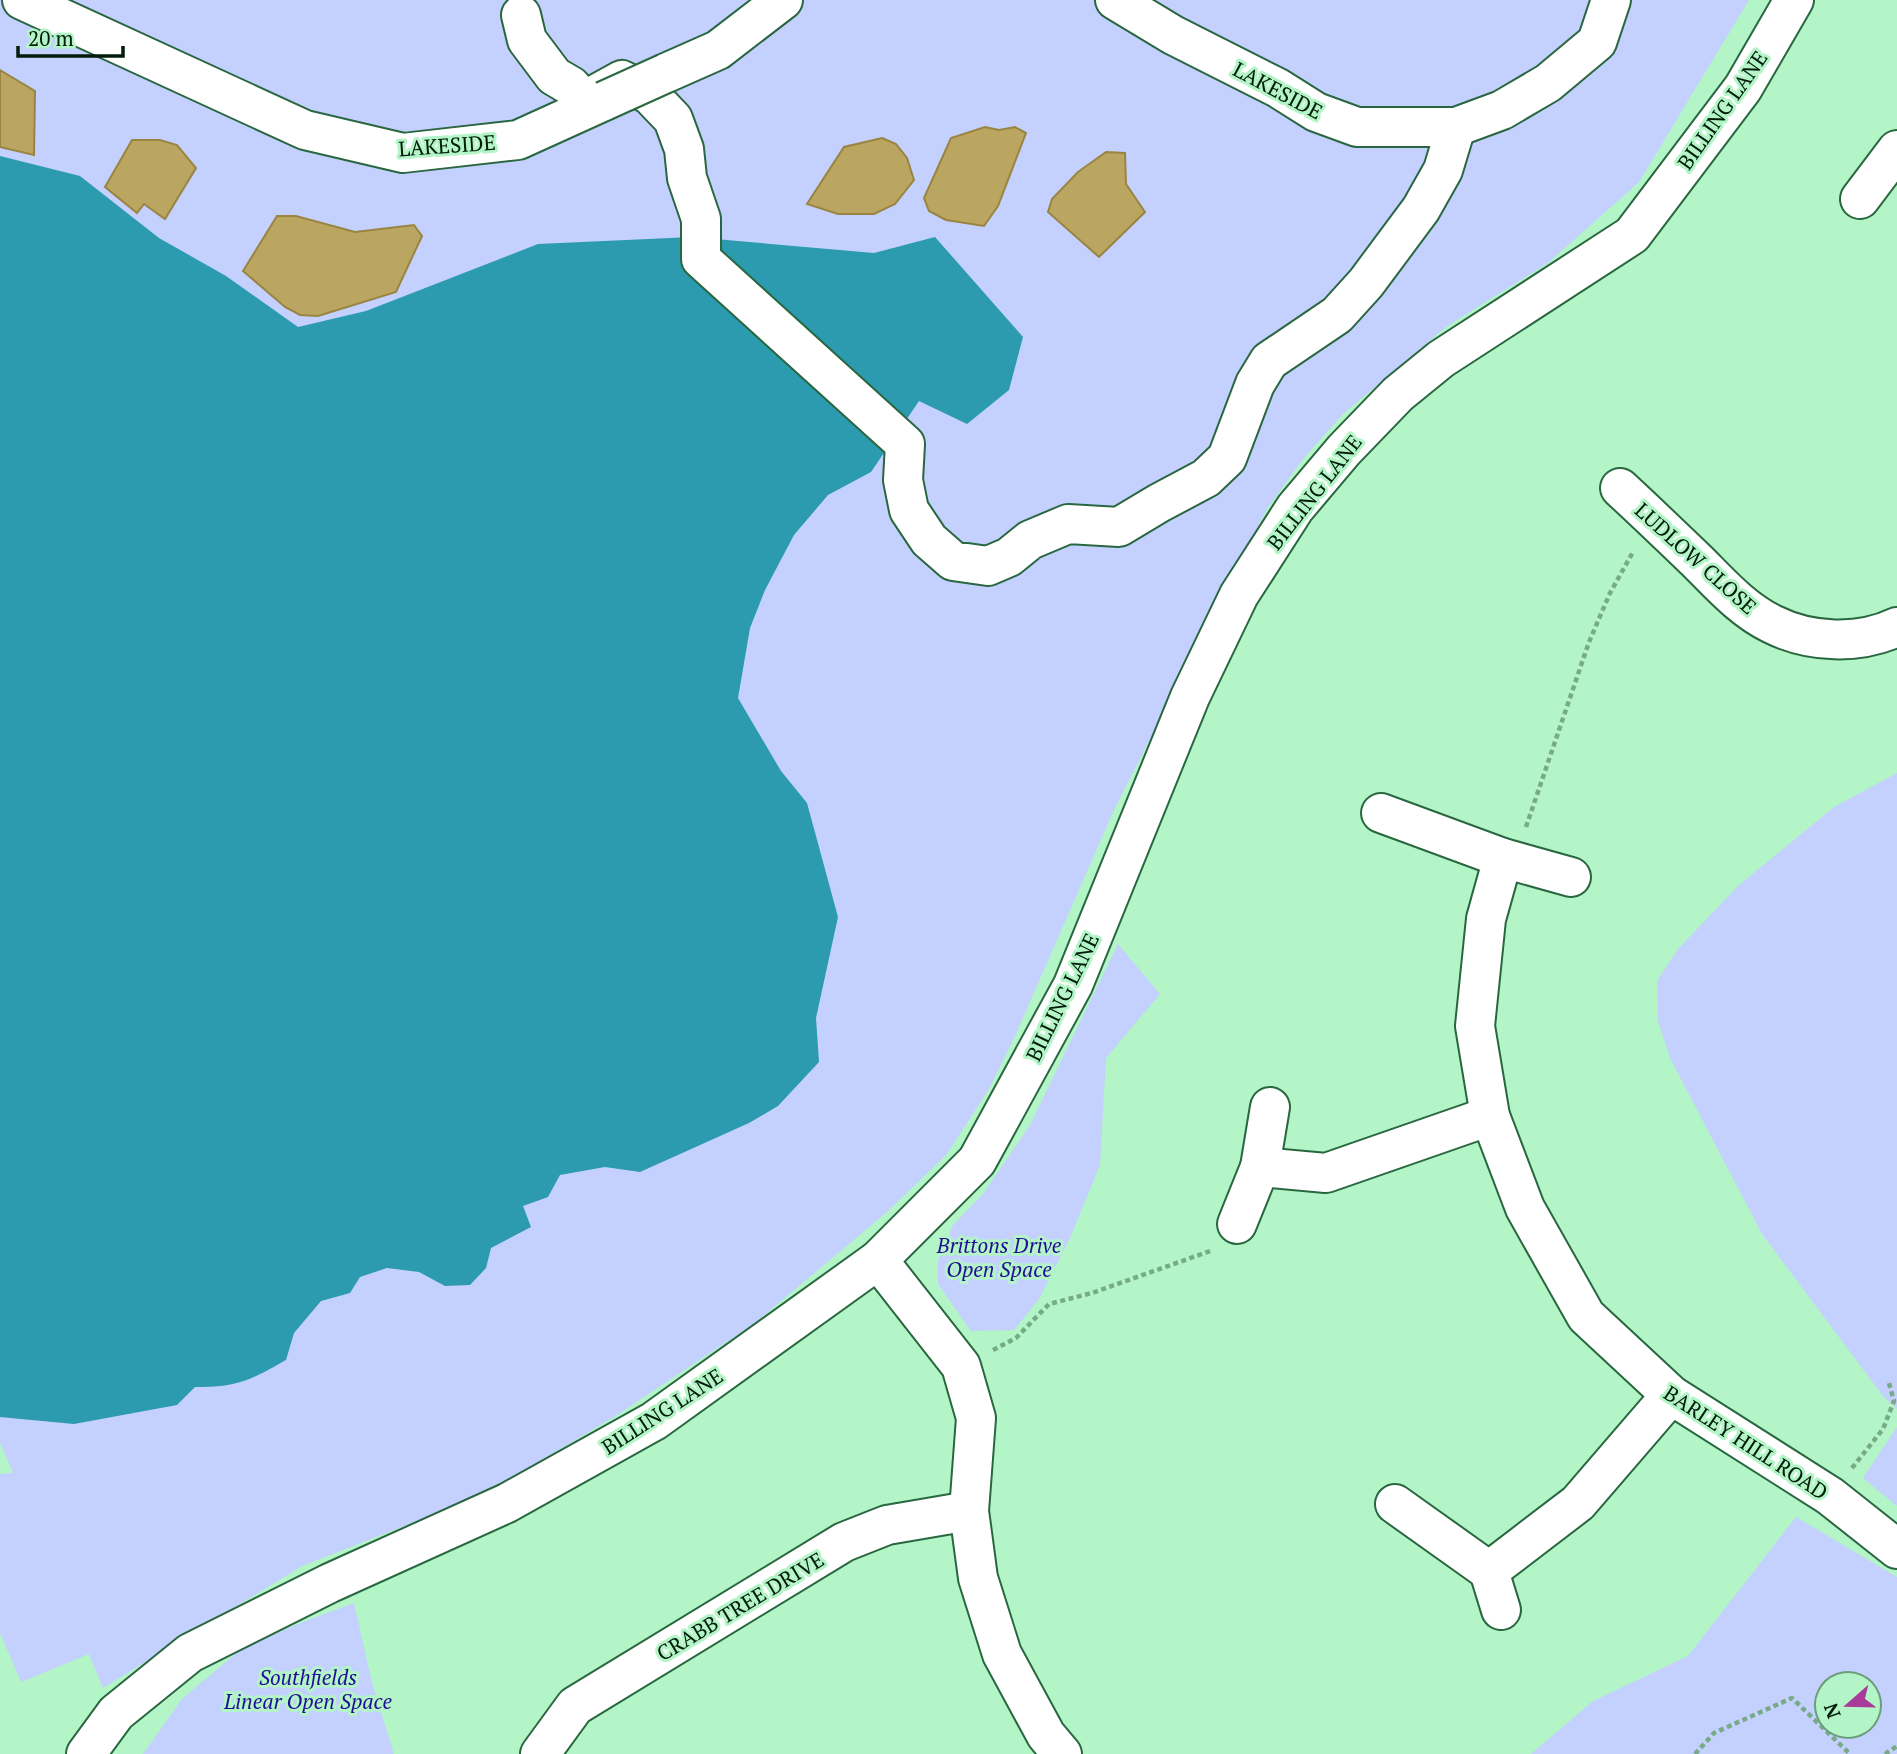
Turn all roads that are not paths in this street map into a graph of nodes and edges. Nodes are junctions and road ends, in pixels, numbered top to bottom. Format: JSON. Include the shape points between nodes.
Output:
{"nodes":[{"id":1,"x":22,"y":0,"type":"edge"},
{"id":2,"x":783,"y":0,"type":"edge"},
{"id":3,"x":1115,"y":0,"type":"edge"},
{"id":4,"x":1611,"y":0,"type":"edge"},
{"id":5,"x":1794,"y":0,"type":"edge"},
{"id":6,"x":521,"y":15,"type":"dead end"},
{"id":7,"x":1456,"y":127,"type":"junction"},
{"id":8,"x":1894,"y":160,"type":"edge"},
{"id":9,"x":1860,"y":200,"type":"dead end"},
{"id":10,"x":1620,"y":488,"type":"dead end"},
{"id":11,"x":1897,"y":627,"type":"edge"},
{"id":12,"x":1381,"y":813,"type":"dead end"},
{"id":13,"x":1503,"y":858,"type":"junction"},
{"id":14,"x":1571,"y":877,"type":"dead end"},
{"id":15,"x":1270,"y":1107,"type":"dead end"},
{"id":16,"x":1490,"y":1116,"type":"junction"},
{"id":17,"x":1260,"y":1167,"type":"junction"},
{"id":18,"x":1237,"y":1224,"type":"road end"},
{"id":19,"x":878,"y":1260,"type":"junction"},
{"id":20,"x":1671,"y":1395,"type":"junction"},
{"id":21,"x":1395,"y":1504,"type":"dead end"},
{"id":22,"x":969,"y":1511,"type":"junction"},
{"id":23,"x":1897,"y":1549,"type":"edge"},
{"id":24,"x":1489,"y":1571,"type":"junction"},
{"id":25,"x":1501,"y":1609,"type":"dead end"},
{"id":26,"x":86,"y":1754,"type":"edge"},
{"id":27,"x":540,"y":1754,"type":"edge"},
{"id":28,"x":1062,"y":1754,"type":"edge"}],
"edges":[{"from":1,"to":2,"type":"street","name":"LAKESIDE","bridge":true,"via":[[305,130],[403,153],[517,140],[718,50]]},
{"from":3,"to":7,"type":"street","name":"LAKESIDE","via":[[1316,112],[1357,127]]},
{"from":4,"to":7,"type":"street","name":"LAKESIDE","via":[[1597,43],[1548,83],[1503,110]]},
{"from":5,"to":19,"type":"street","name":"BILLING LANE","via":[[1742,88],[1632,235],[1441,359],[1398,394],[1295,508],[1239,594],[1190,697],[1073,985],[977,1161]]},
{"from":6,"to":7,"type":"street","via":[[527,40],[554,76],[584,101],[622,80],[650,95],[673,119],[701,219],[701,259],[905,444],[903,480],[909,510],[929,540],[953,561],[988,566],[1068,524],[1119,527],[1206,478],[1227,458],[1255,384],[1269,361],[1337,315],[1421,209],[1443,170]]},
{"from":8,"to":9,"type":"street"},
{"from":10,"to":11,"type":"street","name":"LUDLOW CLOSE","via":[[1741,604],[1772,625],[1805,636],[1840,640],[1880,635]]},
{"from":12,"to":13,"type":"street"},
{"from":13,"to":14,"type":"street"},
{"from":13,"to":16,"type":"street","name":"BARLEY HILL ROAD","via":[[1486,919],[1475,1026]]},
{"from":15,"to":17,"type":"street"},
{"from":16,"to":17,"type":"street","via":[[1326,1173]]},
{"from":16,"to":20,"type":"street","name":"BARLEY HILL ROAD","via":[[1525,1208],[1586,1316]]},
{"from":17,"to":18,"type":"street"},
{"from":19,"to":22,"type":"street","via":[[961,1366],[976,1418]]},
{"from":19,"to":26,"type":"street","name":"BILLING LANE","via":[[654,1421],[508,1503],[330,1583],[190,1653],[116,1713]]},
{"from":20,"to":23,"type":"street","name":"BARLEY HILL ROAD","via":[[1830,1496]]},
{"from":20,"to":24,"type":"street","via":[[1578,1503]]},
{"from":21,"to":24,"type":"street"},
{"from":22,"to":27,"type":"street","name":"CRABB TREE DRIVE","via":[[887,1525],[844,1542],[575,1706]]},
{"from":22,"to":28,"type":"street","via":[[978,1578],[1002,1654],[1046,1735]]},
{"from":24,"to":25,"type":"street"}]}
